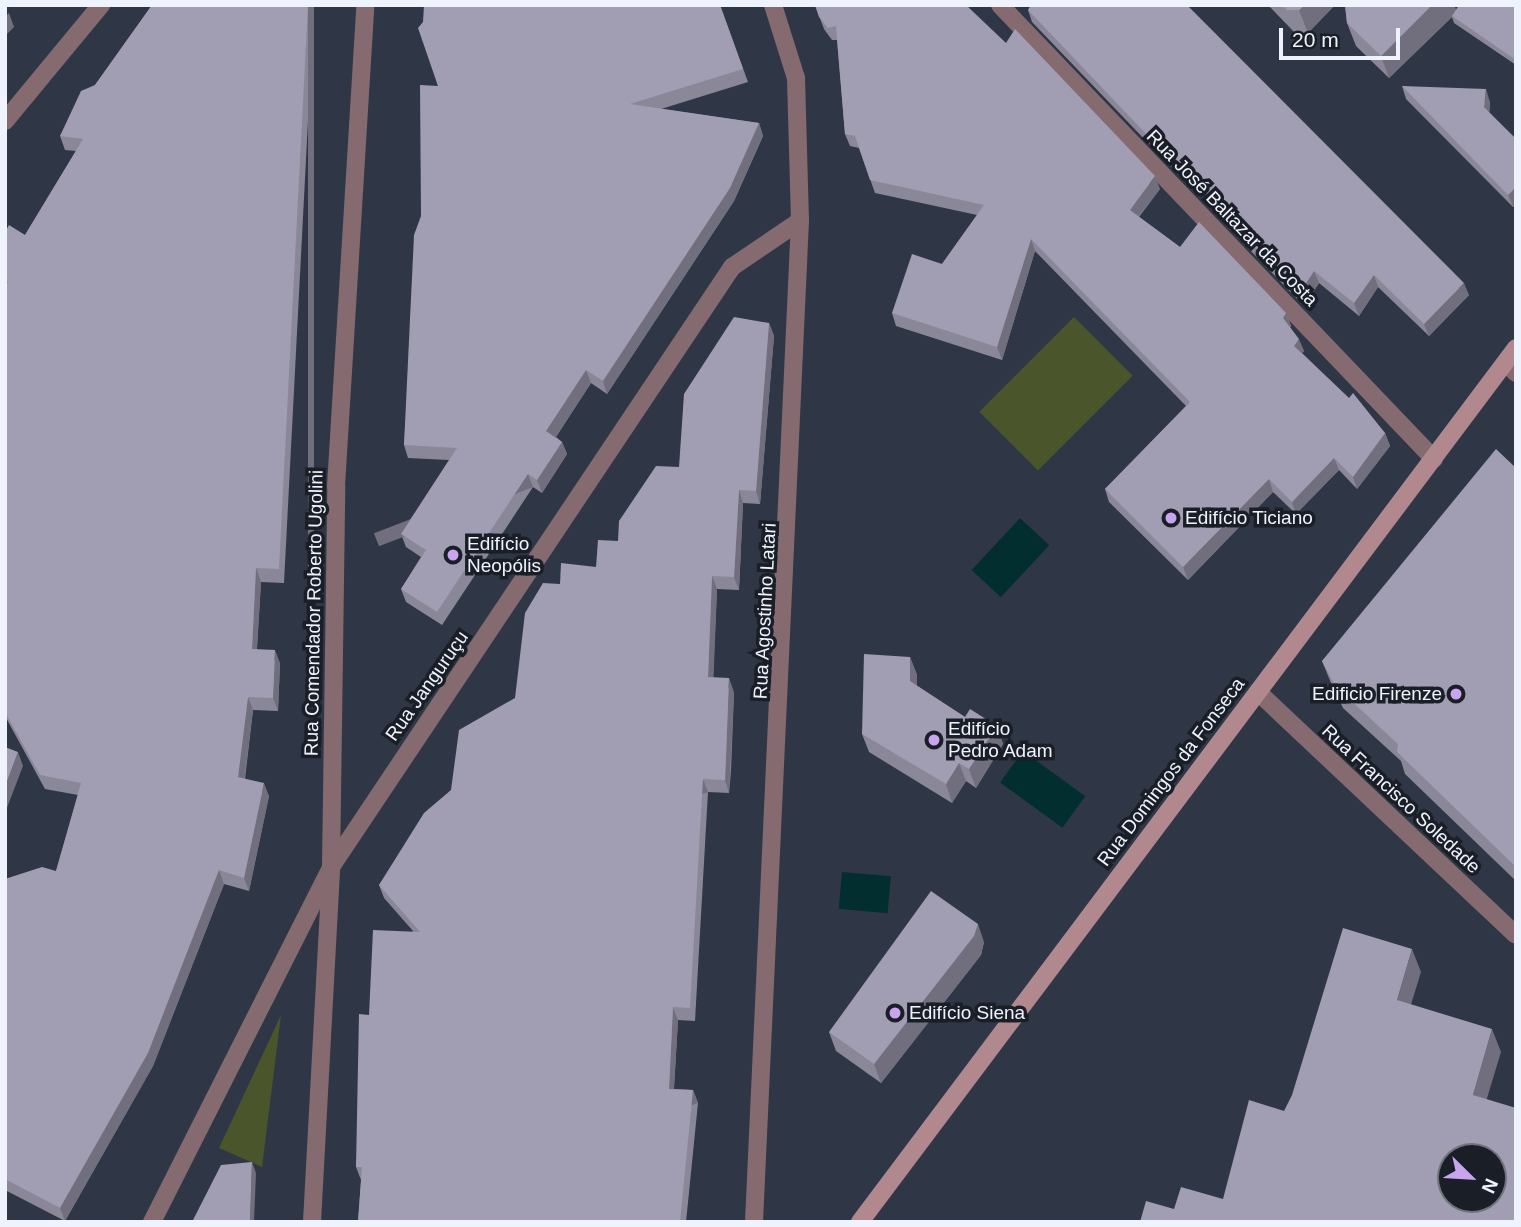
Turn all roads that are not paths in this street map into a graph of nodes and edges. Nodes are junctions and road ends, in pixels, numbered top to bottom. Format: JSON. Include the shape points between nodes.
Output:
{"nodes":[{"id":1,"x":101,"y":5,"type":"edge"},
{"id":2,"x":365,"y":5,"type":"edge"},
{"id":3,"x":774,"y":5,"type":"edge"},
{"id":4,"x":1000,"y":5,"type":"edge"},
{"id":5,"x":5,"y":121,"type":"edge"},
{"id":6,"x":800,"y":221,"type":"junction"},
{"id":7,"x":1512,"y":361,"type":"edge"},
{"id":8,"x":1434,"y":460,"type":"junction"},
{"id":9,"x":1258,"y":692,"type":"junction"},
{"id":10,"x":331,"y":867,"type":"junction"},
{"id":11,"x":1516,"y":935,"type":"edge"},
{"id":12,"x":152,"y":1222,"type":"edge"},
{"id":13,"x":312,"y":1222,"type":"edge"},
{"id":14,"x":754,"y":1222,"type":"edge"},
{"id":15,"x":860,"y":1222,"type":"edge"}],
"edges":[{"from":1,"to":5,"type":"street"},
{"from":2,"to":10,"type":"street","name":"Rua Comendador Roberto Ugolini","via":[[336,486]]},
{"from":3,"to":6,"type":"street","name":"Rua Agostinho Latari","via":[[796,78]]},
{"from":4,"to":8,"type":"street","name":"Rua José Baltazar da Costa"},
{"from":6,"to":10,"type":"street","name":"Rua Janguruçu","via":[[732,267]]},
{"from":6,"to":14,"type":"street","name":"Rua Agostinho Latari"},
{"from":7,"to":8,"type":"street","name":"Rua Domingos da Fonseca"},
{"from":8,"to":9,"type":"street","name":"Rua Domingos da Fonseca"},
{"from":9,"to":11,"type":"street","name":"Rua Francisco Soledade"},
{"from":9,"to":15,"type":"street","name":"Rua Domingos da Fonseca"},
{"from":10,"to":12,"type":"street","name":"Rua Janguruçu"},
{"from":10,"to":13,"type":"street","name":"Rua Comendador Roberto Ugolini"}]}
